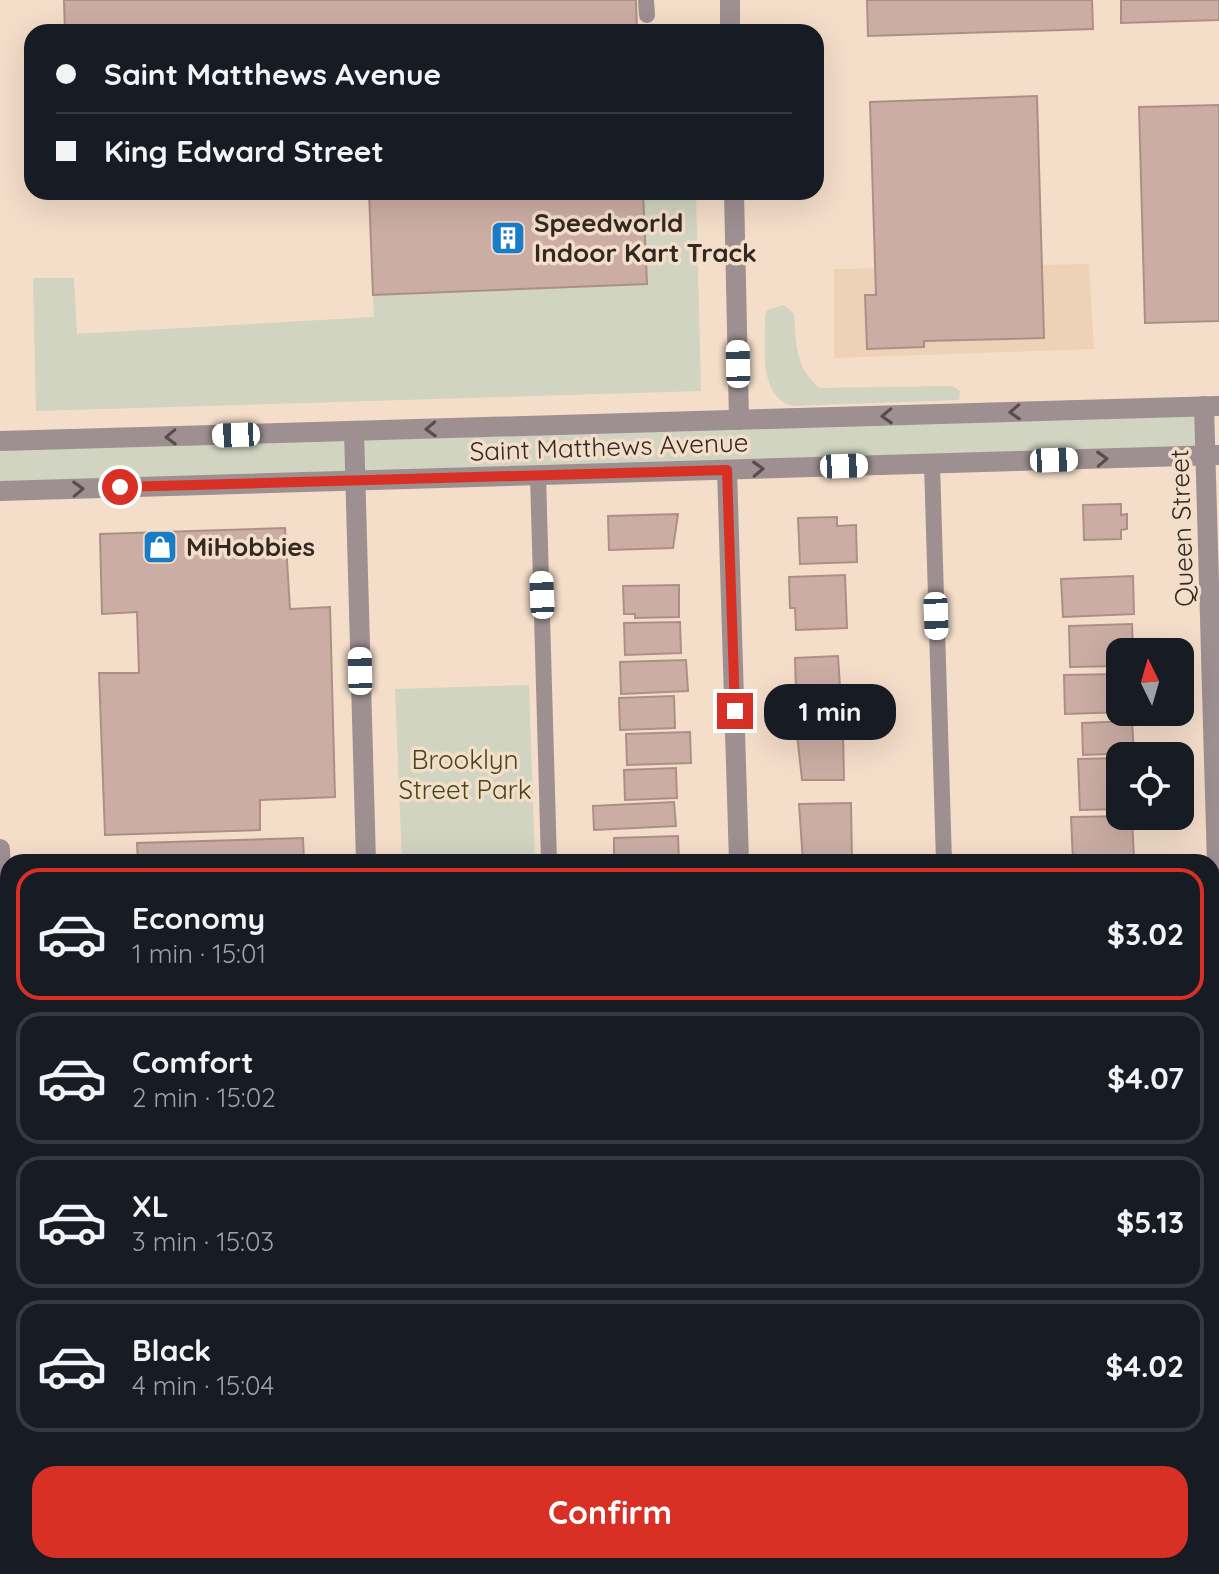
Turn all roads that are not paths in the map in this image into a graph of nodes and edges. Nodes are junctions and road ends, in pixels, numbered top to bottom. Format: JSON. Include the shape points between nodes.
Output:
{"nodes":[{"id":1,"x":730,"y":0,"type":"edge"},
{"id":2,"x":730,"y":24,"type":"edge"},
{"id":3,"x":734,"y":200,"type":"edge"},
{"id":4,"x":1212,"y":406,"type":"edge"},
{"id":5,"x":739,"y":420,"type":"junction"},
{"id":6,"x":354,"y":431,"type":"junction"},
{"id":7,"x":0,"y":441,"type":"edge"},
{"id":8,"x":1212,"y":455,"type":"edge"},
{"id":9,"x":932,"y":464,"type":"junction"},
{"id":10,"x":727,"y":470,"type":"junction"},
{"id":11,"x":538,"y":475,"type":"junction"},
{"id":12,"x":355,"y":481,"type":"junction"},
{"id":13,"x":0,"y":491,"type":"edge"},
{"id":14,"x":366,"y":854,"type":"edge"},
{"id":15,"x":549,"y":854,"type":"edge"},
{"id":16,"x":739,"y":854,"type":"edge"},
{"id":17,"x":944,"y":854,"type":"edge"},
{"id":18,"x":1218,"y":854,"type":"edge"}],
"edges":[{"from":1,"to":2,"type":"street"},
{"from":3,"to":5,"type":"street"},
{"from":4,"to":5,"type":"street","name":"Saint Matthews Avenue","one_way":true},
{"from":4,"to":8,"type":"street","name":"Queen Street"},
{"from":5,"to":6,"type":"street","name":"Saint Matthews Avenue","one_way":true},
{"from":6,"to":7,"type":"street","name":"Saint Matthews Avenue","one_way":true},
{"from":6,"to":12,"type":"street"},
{"from":9,"to":8,"type":"street","name":"Saint Matthews Avenue","one_way":true},
{"from":8,"to":18,"type":"street","name":"Queen Street"},
{"from":10,"to":9,"type":"street","name":"Saint Matthews Avenue","one_way":true},
{"from":9,"to":17,"type":"lane"},
{"from":10,"to":11,"type":"street","name":"Saint Matthews Avenue"},
{"from":10,"to":16,"type":"street"},
{"from":11,"to":12,"type":"street","name":"Saint Matthews Avenue"},
{"from":11,"to":15,"type":"lane"},
{"from":13,"to":12,"type":"street","name":"Saint Matthews Avenue","one_way":true},
{"from":12,"to":14,"type":"street"}]}
